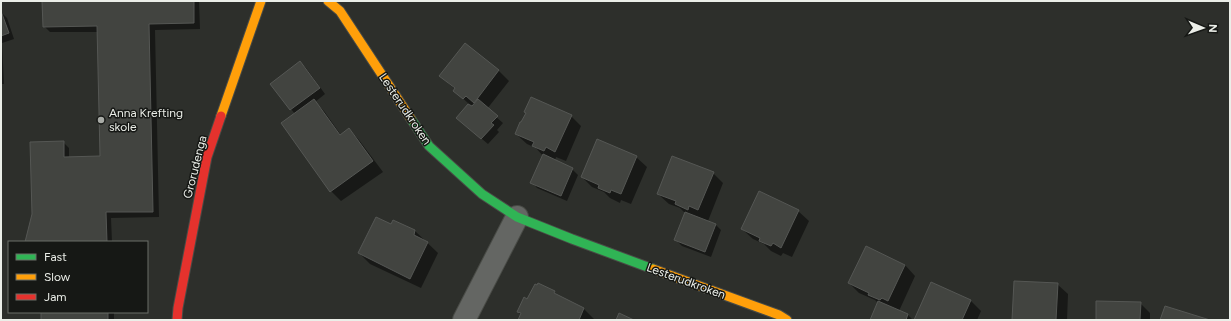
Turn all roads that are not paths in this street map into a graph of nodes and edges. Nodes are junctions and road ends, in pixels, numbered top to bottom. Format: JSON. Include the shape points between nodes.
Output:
{"nodes":[{"id":1,"x":261,"y":1,"type":"edge"},
{"id":2,"x":328,"y":1,"type":"edge"},
{"id":3,"x":517,"y":217,"type":"junction"},
{"id":4,"x":177,"y":320,"type":"edge"},
{"id":5,"x":464,"y":320,"type":"edge"},
{"id":6,"x":787,"y":320,"type":"edge"}],
"edges":[{"from":1,"to":4,"type":"street","name":"Grorudenga","via":[[207,157]]},
{"from":2,"to":3,"type":"street","name":"Lesterudkroken","via":[[340,11],[429,146],[482,194]]},
{"from":3,"to":5,"type":"street"},
{"from":3,"to":6,"type":"street","name":"Lesterudkroken"}]}
